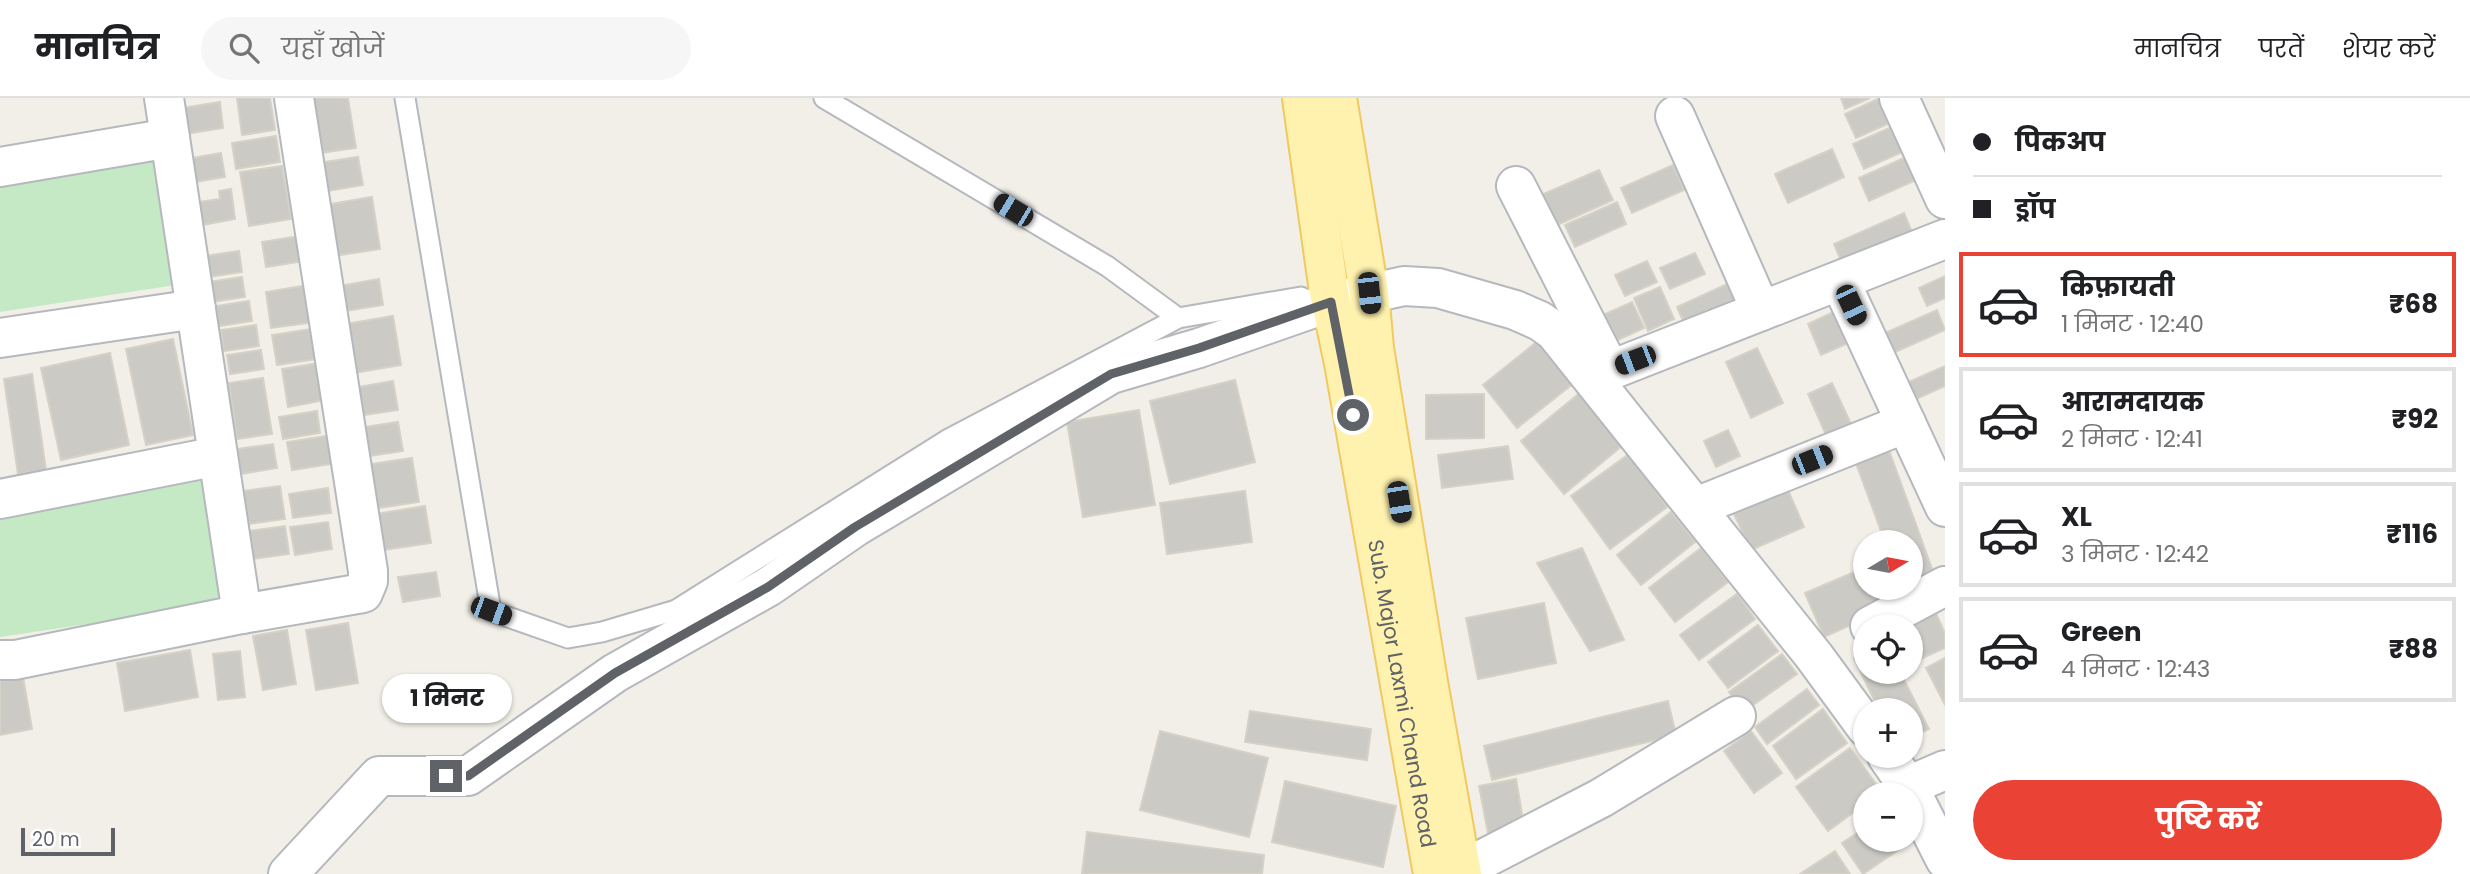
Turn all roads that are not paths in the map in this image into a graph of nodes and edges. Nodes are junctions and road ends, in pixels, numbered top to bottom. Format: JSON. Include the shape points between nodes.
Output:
{"nodes":[{"id":1,"x":164,"y":98,"type":"edge"},
{"id":2,"x":293,"y":98,"type":"edge"},
{"id":3,"x":405,"y":98,"type":"edge"},
{"id":4,"x":824,"y":98,"type":"edge"},
{"id":5,"x":1302,"y":98,"type":"edge"},
{"id":6,"x":1337,"y":98,"type":"edge"},
{"id":7,"x":1899,"y":98,"type":"edge"},
{"id":8,"x":1675,"y":116,"type":"dead end"},
{"id":9,"x":170,"y":138,"type":"junction"},
{"id":10,"x":0,"y":167,"type":"edge"},
{"id":11,"x":1516,"y":186,"type":"dead end"},
{"id":12,"x":1945,"y":200,"type":"edge"},
{"id":13,"x":1945,"y":239,"type":"edge"},
{"id":14,"x":1840,"y":281,"type":"junction"},
{"id":15,"x":1369,"y":293,"type":"junction"},
{"id":16,"x":1330,"y":297,"type":"junction"},
{"id":17,"x":196,"y":309,"type":"junction"},
{"id":18,"x":1761,"y":311,"type":"junction"},
{"id":19,"x":1178,"y":317,"type":"junction"},
{"id":20,"x":0,"y":338,"type":"edge"},
{"id":21,"x":1601,"y":373,"type":"junction"},
{"id":22,"x":1906,"y":423,"type":"junction"},
{"id":23,"x":218,"y":456,"type":"junction"},
{"id":24,"x":0,"y":499,"type":"edge"},
{"id":25,"x":1696,"y":506,"type":"junction"},
{"id":26,"x":1945,"y":507,"type":"edge"},
{"id":27,"x":1945,"y":586,"type":"edge"},
{"id":28,"x":242,"y":614,"type":"junction"},
{"id":29,"x":1894,"y":614,"type":"edge"},
{"id":30,"x":1853,"y":636,"type":"edge"},
{"id":31,"x":1814,"y":656,"type":"junction"},
{"id":32,"x":0,"y":660,"type":"edge"},
{"id":33,"x":1853,"y":709,"type":"edge"},
{"id":34,"x":1736,"y":716,"type":"dead end"},
{"id":35,"x":1945,"y":770,"type":"edge"},
{"id":36,"x":1897,"y":771,"type":"edge"},
{"id":37,"x":1945,"y":859,"type":"edge"},
{"id":38,"x":1452,"y":872,"type":"edge"},
{"id":39,"x":288,"y":874,"type":"edge"}],
"edges":[{"from":1,"to":9,"type":"street"},
{"from":2,"to":28,"type":"street","via":[[368,581],[363,593],[350,597]]},
{"from":3,"to":19,"type":"lane","via":[[491,611],[568,638],[676,610],[947,440]]},
{"from":4,"to":19,"type":"lane","via":[[1107,266]]},
{"from":5,"to":16,"type":"main road","name":"Sub. Major Laxmi Chand Road"},
{"from":6,"to":15,"type":"main road","name":"Sub. Major Laxmi Chand Road"},
{"from":7,"to":12,"type":"street"},
{"from":8,"to":18,"type":"street"},
{"from":9,"to":10,"type":"street"},
{"from":9,"to":17,"type":"street"},
{"from":11,"to":21,"type":"street"},
{"from":13,"to":14,"type":"street"},
{"from":14,"to":18,"type":"street"},
{"from":14,"to":22,"type":"street"},
{"from":15,"to":16,"type":"street"},
{"from":15,"to":21,"type":"street","via":[[1404,286],[1438,288],[1515,310],[1554,331]]},
{"from":15,"to":38,"type":"main road","name":"Sub. Major Laxmi Chand Road"},
{"from":16,"to":19,"type":"lane"},
{"from":16,"to":38,"type":"main road","name":"Sub. Major Laxmi Chand Road"},
{"from":16,"to":39,"type":"street","via":[[1199,348],[1111,374],[855,527],[768,587],[615,673],[468,776],[379,776]]},
{"from":17,"to":20,"type":"street"},
{"from":17,"to":23,"type":"street"},
{"from":18,"to":21,"type":"street"},
{"from":21,"to":25,"type":"street"},
{"from":22,"to":25,"type":"street"},
{"from":22,"to":26,"type":"street"},
{"from":23,"to":24,"type":"street"},
{"from":23,"to":28,"type":"street"},
{"from":25,"to":31,"type":"street"},
{"from":27,"to":29,"type":"street"},
{"from":28,"to":32,"type":"street"},
{"from":30,"to":31,"type":"street"},
{"from":31,"to":33,"type":"street"},
{"from":34,"to":38,"type":"street","via":[[1601,798]]},
{"from":35,"to":36,"type":"street"},
{"from":36,"to":37,"type":"street"}]}
